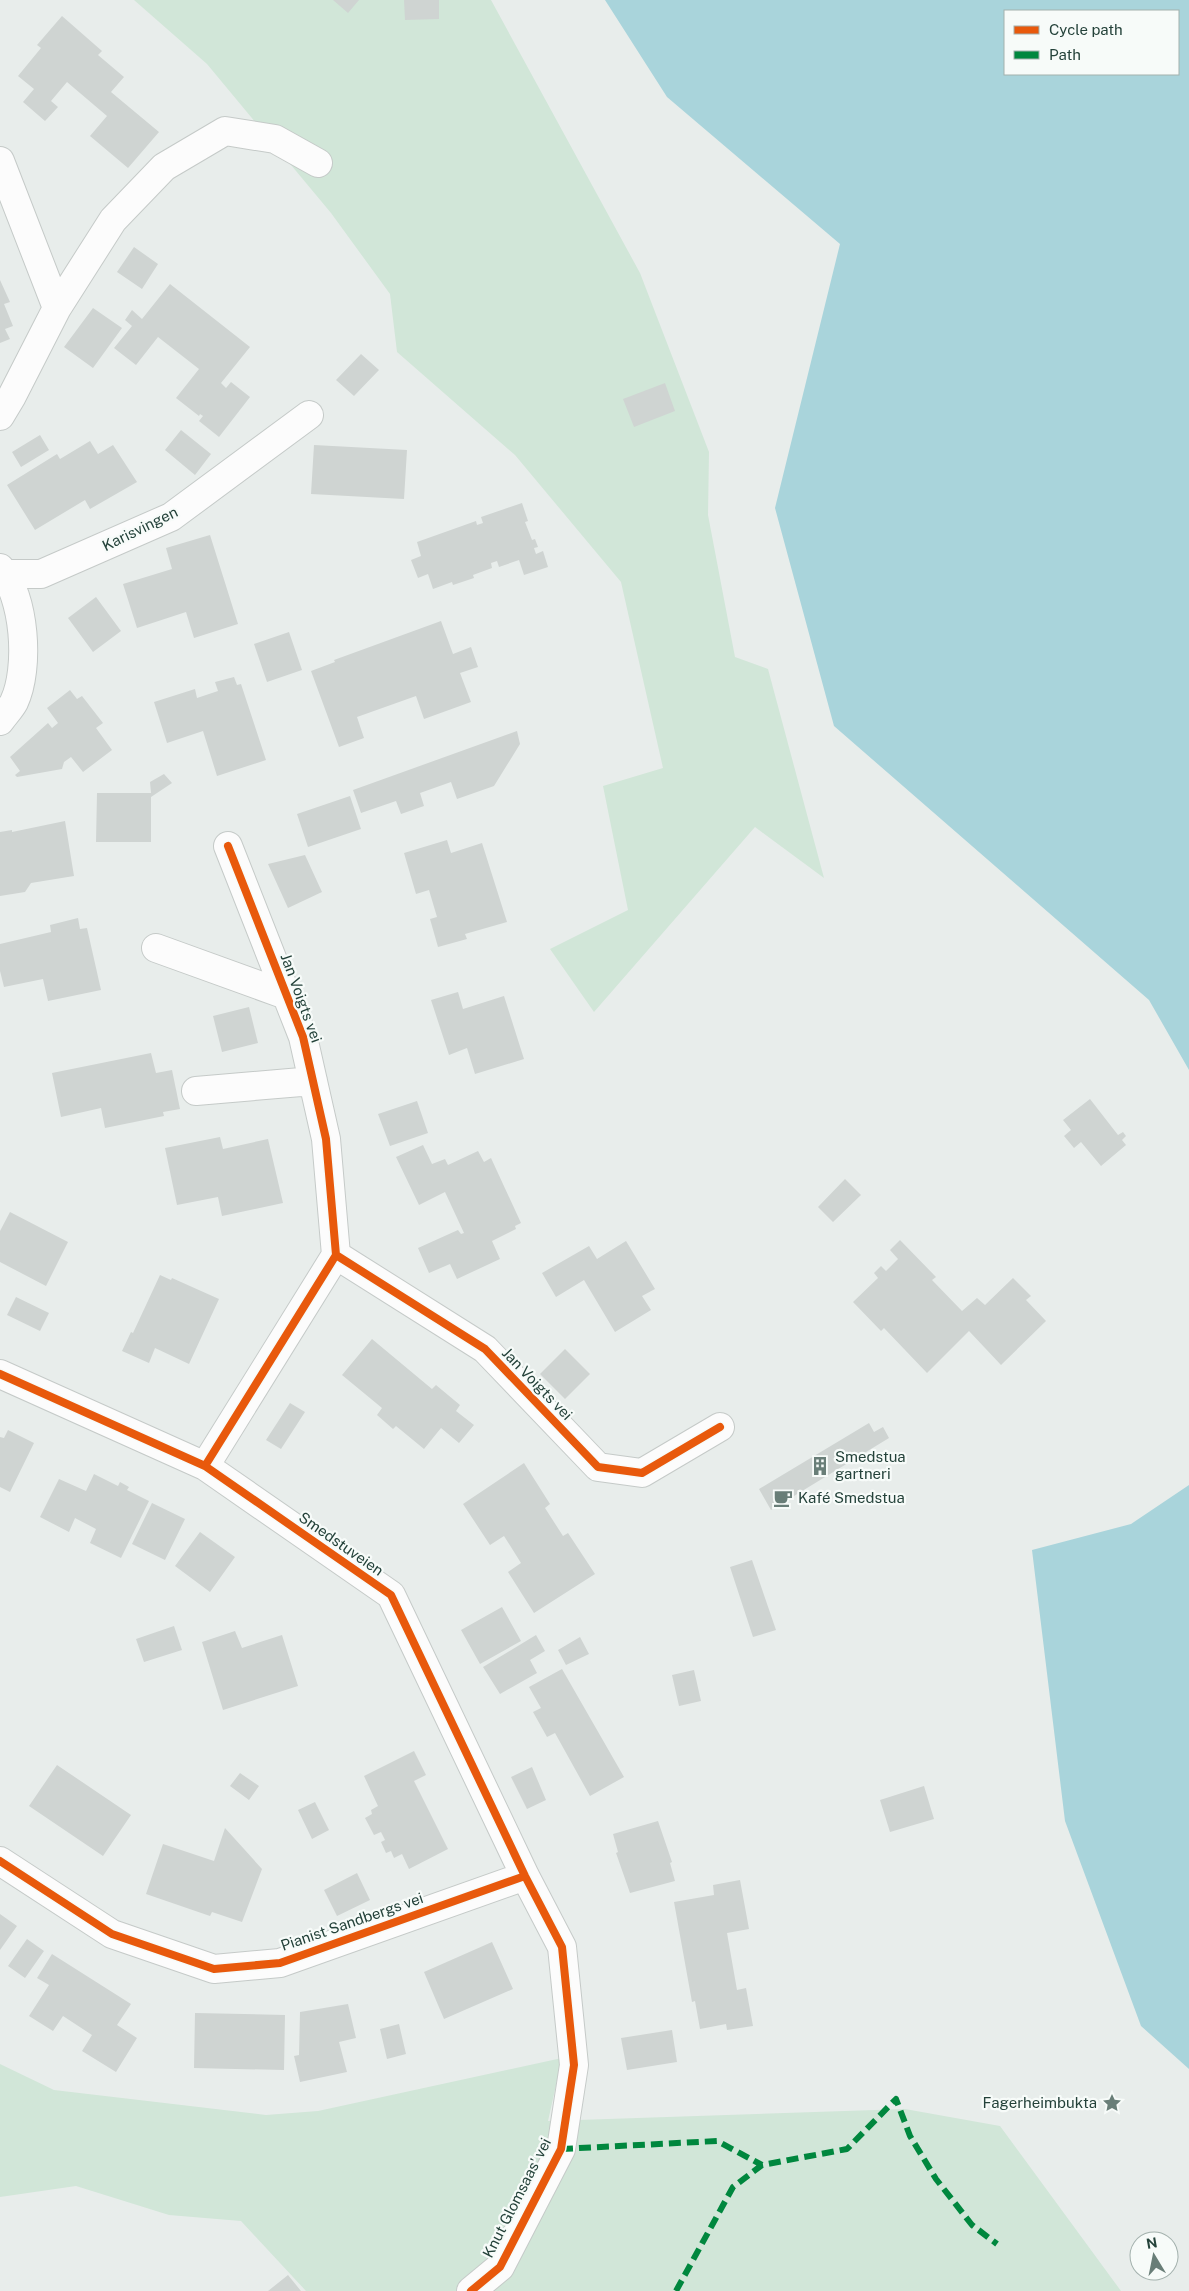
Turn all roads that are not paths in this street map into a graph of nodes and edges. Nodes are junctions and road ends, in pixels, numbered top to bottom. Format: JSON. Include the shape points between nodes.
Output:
{"nodes":[{"id":1,"x":0,"y":161,"type":"edge"},
{"id":2,"x":318,"y":163,"type":"dead end"},
{"id":3,"x":57,"y":308,"type":"junction"},
{"id":4,"x":309,"y":415,"type":"dead end"},
{"id":5,"x":0,"y":416,"type":"edge"},
{"id":6,"x":3,"y":571,"type":"edge"},
{"id":7,"x":0,"y":721,"type":"edge"},
{"id":8,"x":228,"y":846,"type":"dead end"},
{"id":9,"x":156,"y":948,"type":"dead end"},
{"id":10,"x":286,"y":995,"type":"junction"},
{"id":11,"x":313,"y":1081,"type":"junction"},
{"id":12,"x":196,"y":1091,"type":"dead end"},
{"id":13,"x":336,"y":1255,"type":"junction"},
{"id":14,"x":0,"y":1374,"type":"edge"},
{"id":15,"x":720,"y":1427,"type":"dead end"},
{"id":16,"x":205,"y":1466,"type":"junction"},
{"id":17,"x":0,"y":1861,"type":"edge"},
{"id":18,"x":525,"y":1876,"type":"junction"},
{"id":19,"x":471,"y":2291,"type":"edge"}],
"edges":[{"from":1,"to":3,"type":"street"},
{"from":2,"to":3,"type":"street","via":[[275,139],[226,131],[164,167],[113,220]]},
{"from":3,"to":5,"type":"street"},
{"from":4,"to":6,"type":"street","name":"Karisvingen","via":[[171,517],[41,574]]},
{"from":6,"to":7,"type":"street","name":"Karisvingen","via":[[20,612],[25,656],[14,702]]},
{"from":8,"to":10,"type":"street","name":"Jan Voigts vei"},
{"from":9,"to":10,"type":"street"},
{"from":10,"to":11,"type":"street","name":"Jan Voigts vei","via":[[303,1037]]},
{"from":11,"to":12,"type":"street"},
{"from":11,"to":13,"type":"street","name":"Jan Voigts vei","via":[[326,1139]]},
{"from":13,"to":15,"type":"street","name":"Jan Voigts vei","via":[[485,1349],[598,1467],[642,1473]]},
{"from":13,"to":16,"type":"street"},
{"from":14,"to":16,"type":"street","name":"Smedstuveien"},
{"from":16,"to":18,"type":"street","name":"Smedstuveien","via":[[391,1595]]},
{"from":17,"to":18,"type":"street","name":"Pianist Sandbergs vei","via":[[112,1934],[214,1969],[280,1963]]},
{"from":18,"to":19,"type":"street","name":"Knut Glomsaas' vei","via":[[562,1948],[574,2065],[561,2149],[500,2267]]}]}
